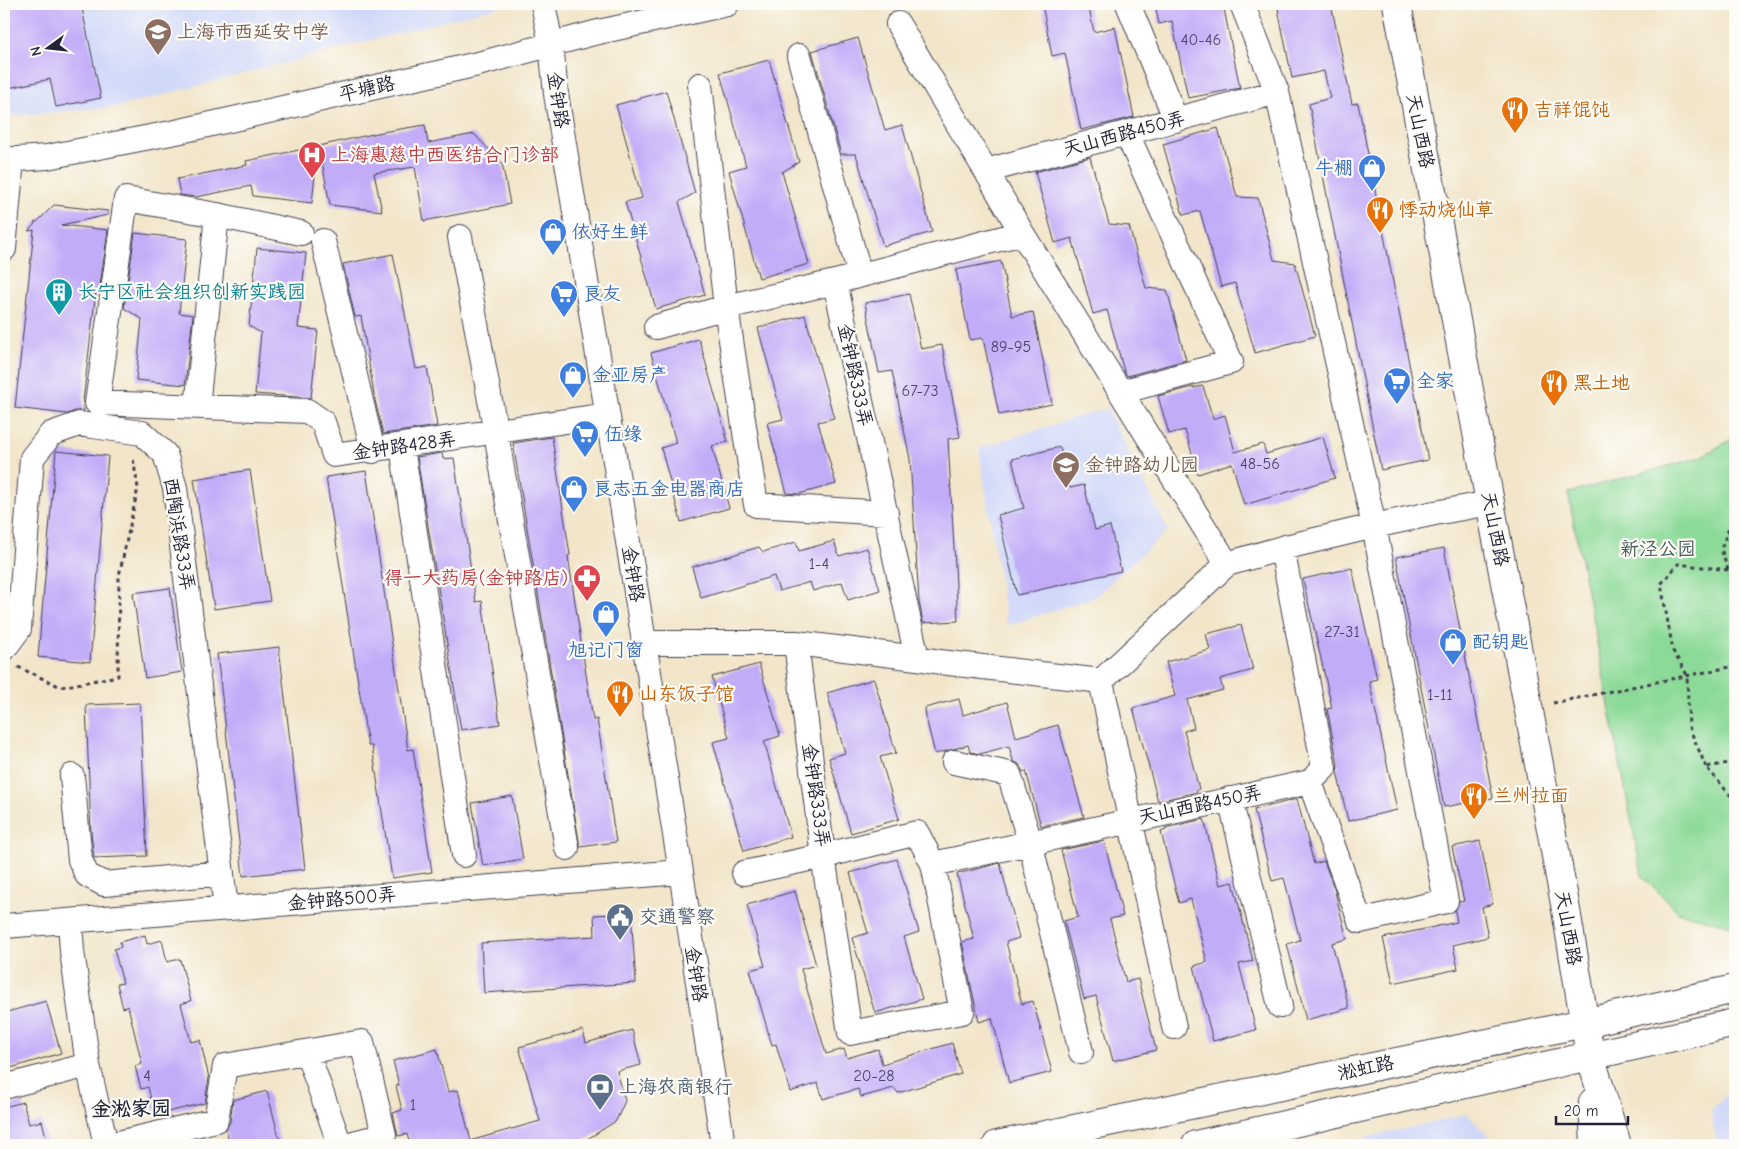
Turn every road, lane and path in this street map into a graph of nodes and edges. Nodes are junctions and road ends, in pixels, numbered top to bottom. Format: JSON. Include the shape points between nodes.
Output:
{"nodes":[{"id":1,"x":543,"y":4,"type":"edge"},
{"id":2,"x":727,"y":4,"type":"edge"},
{"id":3,"x":1128,"y":4,"type":"edge"},
{"id":4,"x":1242,"y":4,"type":"edge"},
{"id":5,"x":1397,"y":4,"type":"edge"},
{"id":6,"x":898,"y":24,"type":"dead end"},
{"id":7,"x":551,"y":44,"type":"junction"},
{"id":8,"x":799,"y":56,"type":"dead end"},
{"id":9,"x":700,"y":84,"type":"dead end"},
{"id":10,"x":1277,"y":92,"type":"junction"},
{"id":11,"x":1176,"y":120,"type":"junction"},
{"id":12,"x":1127,"y":134,"type":"junction"},
{"id":13,"x":8,"y":159,"type":"edge"},
{"id":14,"x":986,"y":171,"type":"junction"},
{"id":15,"x":217,"y":215,"type":"junction"},
{"id":16,"x":1022,"y":233,"type":"junction"},
{"id":17,"x":460,"y":237,"type":"dead end"},
{"id":18,"x":4,"y":249,"type":"edge"},
{"id":19,"x":860,"y":276,"type":"junction"},
{"id":20,"x":835,"y":282,"type":"junction"},
{"id":21,"x":726,"y":307,"type":"junction"},
{"id":22,"x":656,"y":327,"type":"dead end"},
{"id":23,"x":1122,"y":392,"type":"junction"},
{"id":24,"x":197,"y":407,"type":"junction"},
{"id":25,"x":607,"y":415,"type":"junction"},
{"id":26,"x":128,"y":430,"type":"junction"},
{"id":27,"x":496,"y":433,"type":"junction"},
{"id":28,"x":402,"y":446,"type":"junction"},
{"id":29,"x":373,"y":451,"type":"junction"},
{"id":30,"x":1490,"y":503,"type":"junction"},
{"id":31,"x":1735,"y":512,"type":"edge"},
{"id":32,"x":886,"y":513,"type":"junction"},
{"id":33,"x":1374,"y":526,"type":"junction"},
{"id":34,"x":1282,"y":548,"type":"junction"},
{"id":35,"x":1227,"y":564,"type":"junction"},
{"id":36,"x":1728,"y":570,"type":"junction"},
{"id":37,"x":1735,"y":574,"type":"edge"},
{"id":38,"x":644,"y":643,"type":"junction"},
{"id":39,"x":796,"y":643,"type":"junction"},
{"id":40,"x":8,"y":656,"type":"edge"},
{"id":41,"x":917,"y":658,"type":"junction"},
{"id":42,"x":1735,"y":666,"type":"edge"},
{"id":43,"x":1687,"y":675,"type":"junction"},
{"id":44,"x":1101,"y":681,"type":"junction"},
{"id":45,"x":1528,"y":708,"type":"junction"},
{"id":46,"x":954,"y":762,"type":"dead end"},
{"id":47,"x":1735,"y":762,"type":"edge"},
{"id":48,"x":1706,"y":767,"type":"junction"},
{"id":49,"x":72,"y":776,"type":"dead end"},
{"id":50,"x":1310,"y":782,"type":"junction"},
{"id":51,"x":1230,"y":799,"type":"junction"},
{"id":52,"x":1735,"y":813,"type":"edge"},
{"id":53,"x":1130,"y":821,"type":"junction"},
{"id":54,"x":1030,"y":842,"type":"junction"},
{"id":55,"x":567,"y":848,"type":"dead end"},
{"id":56,"x":464,"y":855,"type":"dead end"},
{"id":57,"x":823,"y":856,"type":"junction"},
{"id":58,"x":933,"y":864,"type":"junction"},
{"id":59,"x":680,"y":872,"type":"junction"},
{"id":60,"x":222,"y":873,"type":"junction"},
{"id":61,"x":744,"y":873,"type":"dead end"},
{"id":62,"x":226,"y":908,"type":"junction"},
{"id":63,"x":70,"y":921,"type":"junction"},
{"id":64,"x":4,"y":926,"type":"edge"},
{"id":65,"x":1735,"y":989,"type":"edge"},
{"id":66,"x":1280,"y":1006,"type":"dead end"},
{"id":67,"x":1584,"y":1023,"type":"junction"},
{"id":68,"x":1735,"y":1023,"type":"edge"},
{"id":69,"x":1174,"y":1027,"type":"dead end"},
{"id":70,"x":306,"y":1052,"type":"junction"},
{"id":71,"x":1082,"y":1052,"type":"dead end"},
{"id":72,"x":1590,"y":1055,"type":"junction"},
{"id":73,"x":88,"y":1065,"type":"junction"},
{"id":74,"x":4,"y":1087,"type":"edge"},
{"id":75,"x":108,"y":1145,"type":"edge"},
{"id":76,"x":340,"y":1145,"type":"edge"},
{"id":77,"x":345,"y":1145,"type":"edge"},
{"id":78,"x":723,"y":1145,"type":"edge"},
{"id":79,"x":997,"y":1145,"type":"edge"},
{"id":80,"x":1196,"y":1145,"type":"edge"},
{"id":81,"x":1595,"y":1145,"type":"edge"},
{"id":82,"x":1617,"y":1145,"type":"edge"}],
"edges":[{"from":1,"to":7,"type":"street","name":"金钟路"},
{"from":2,"to":7,"type":"street","name":"平塘路"},
{"from":3,"to":11,"type":"street"},
{"from":4,"to":10,"type":"street"},
{"from":5,"to":30,"type":"main road","name":"天山西路"},
{"from":6,"to":14,"type":"street"},
{"from":7,"to":13,"type":"street","name":"平塘路","via":[[478,64],[176,132],[46,157]]},
{"from":7,"to":25,"type":"street","name":"金钟路","via":[[556,94]]},
{"from":8,"to":19,"type":"street"},
{"from":9,"to":21,"type":"street"},
{"from":10,"to":11,"type":"street","name":"天山西路450弄"},
{"from":10,"to":33,"type":"street"},
{"from":11,"to":12,"type":"street","name":"天山西路450弄"},
{"from":12,"to":14,"type":"street","name":"天山西路450弄"},
{"from":12,"to":23,"type":"street","via":[[1231,362]]},
{"from":13,"to":18,"type":"street"},
{"from":14,"to":16,"type":"street"},
{"from":15,"to":24,"type":"street"},
{"from":15,"to":24,"type":"street","via":[[126,199],[97,403]]},
{"from":15,"to":29,"type":"street","via":[[312,237]]},
{"from":16,"to":19,"type":"street"},
{"from":16,"to":23,"type":"street"},
{"from":17,"to":27,"type":"street"},
{"from":19,"to":20,"type":"street"},
{"from":20,"to":21,"type":"street"},
{"from":20,"to":32,"type":"street","name":"金钟路333弄"},
{"from":21,"to":22,"type":"street"},
{"from":21,"to":32,"type":"street","via":[[756,504]]},
{"from":23,"to":35,"type":"street"},
{"from":24,"to":29,"type":"street","name":"金钟路428弄","via":[[308,411],[323,422],[334,455]]},
{"from":25,"to":27,"type":"street","name":"金钟路428弄"},
{"from":25,"to":38,"type":"street","name":"金钟路"},
{"from":26,"to":40,"type":"street","name":"西陶浜路33弄","via":[[79,424],[51,434],[32,458],[19,630]]},
{"from":26,"to":40,"type":"path","via":[[138,488],[119,576],[118,676],[61,687]]},
{"from":26,"to":60,"type":"street","name":"西陶浜路33弄","via":[[142,433],[164,454],[175,488]]},
{"from":27,"to":28,"type":"street","name":"金钟路428弄"},
{"from":27,"to":55,"type":"street"},
{"from":28,"to":29,"type":"street","name":"金钟路428弄"},
{"from":28,"to":56,"type":"street"},
{"from":30,"to":33,"type":"street"},
{"from":30,"to":45,"type":"main road","name":"天山西路"},
{"from":31,"to":36,"type":"path","via":[[1720,549]]},
{"from":32,"to":41,"type":"street","name":"金钟路333弄"},
{"from":33,"to":34,"type":"street"},
{"from":33,"to":50,"type":"street","via":[[1446,901],[1360,921]]},
{"from":34,"to":35,"type":"street"},
{"from":34,"to":50,"type":"street","via":[[1324,768]]},
{"from":35,"to":44,"type":"street"},
{"from":36,"to":37,"type":"path"},
{"from":36,"to":43,"type":"path","via":[[1678,564],[1661,584],[1673,651]]},
{"from":38,"to":39,"type":"street"},
{"from":38,"to":59,"type":"street","name":"金钟路"},
{"from":39,"to":41,"type":"street"},
{"from":39,"to":57,"type":"street","name":"金钟路333弄"},
{"from":41,"to":44,"type":"street"},
{"from":42,"to":43,"type":"path"},
{"from":43,"to":45,"type":"path"},
{"from":43,"to":48,"type":"path","via":[[1689,727]]},
{"from":44,"to":53,"type":"street","name":"天山西路450弄"},
{"from":45,"to":67,"type":"main road","name":"天山西路"},
{"from":46,"to":54,"type":"street","via":[[1009,774]]},
{"from":47,"to":48,"type":"path"},
{"from":48,"to":52,"type":"path","via":[[1731,796]]},
{"from":49,"to":60,"type":"street","via":[[80,860],[87,875],[104,884]]},
{"from":50,"to":51,"type":"street","name":"天山西路450弄"},
{"from":51,"to":53,"type":"street","name":"天山西路450弄"},
{"from":51,"to":66,"type":"street"},
{"from":53,"to":54,"type":"street"},
{"from":53,"to":69,"type":"street"},
{"from":54,"to":58,"type":"street"},
{"from":54,"to":71,"type":"street"},
{"from":57,"to":58,"type":"street","name":"金钟路333弄","via":[[917,833]]},
{"from":57,"to":58,"type":"street","via":[[850,1033],[962,1012]]},
{"from":57,"to":61,"type":"street"},
{"from":59,"to":62,"type":"street","name":"金钟路500弄"},
{"from":59,"to":78,"type":"street","name":"金钟路"},
{"from":60,"to":62,"type":"street","name":"西陶浜路33弄"},
{"from":62,"to":63,"type":"street","name":"金钟路500弄"},
{"from":63,"to":64,"type":"street","name":"金钟路500弄"},
{"from":63,"to":73,"type":"street"},
{"from":65,"to":67,"type":"main road","name":"淞虹路"},
{"from":67,"to":72,"type":"main road","name":"天山西路"},
{"from":67,"to":79,"type":"main road","name":"淞虹路"},
{"from":68,"to":72,"type":"main road","name":"淞虹路"},
{"from":70,"to":75,"type":"street","via":[[225,1066],[216,1120]]},
{"from":70,"to":76,"type":"street"},
{"from":70,"to":77,"type":"street","via":[[362,1042],[384,1135]]},
{"from":72,"to":80,"type":"main road","name":"淞虹路"},
{"from":72,"to":81,"type":"main road","name":"天山西路"},
{"from":72,"to":82,"type":"main road","name":"天山西路"},
{"from":73,"to":74,"type":"street"},
{"from":73,"to":75,"type":"street"}]}
